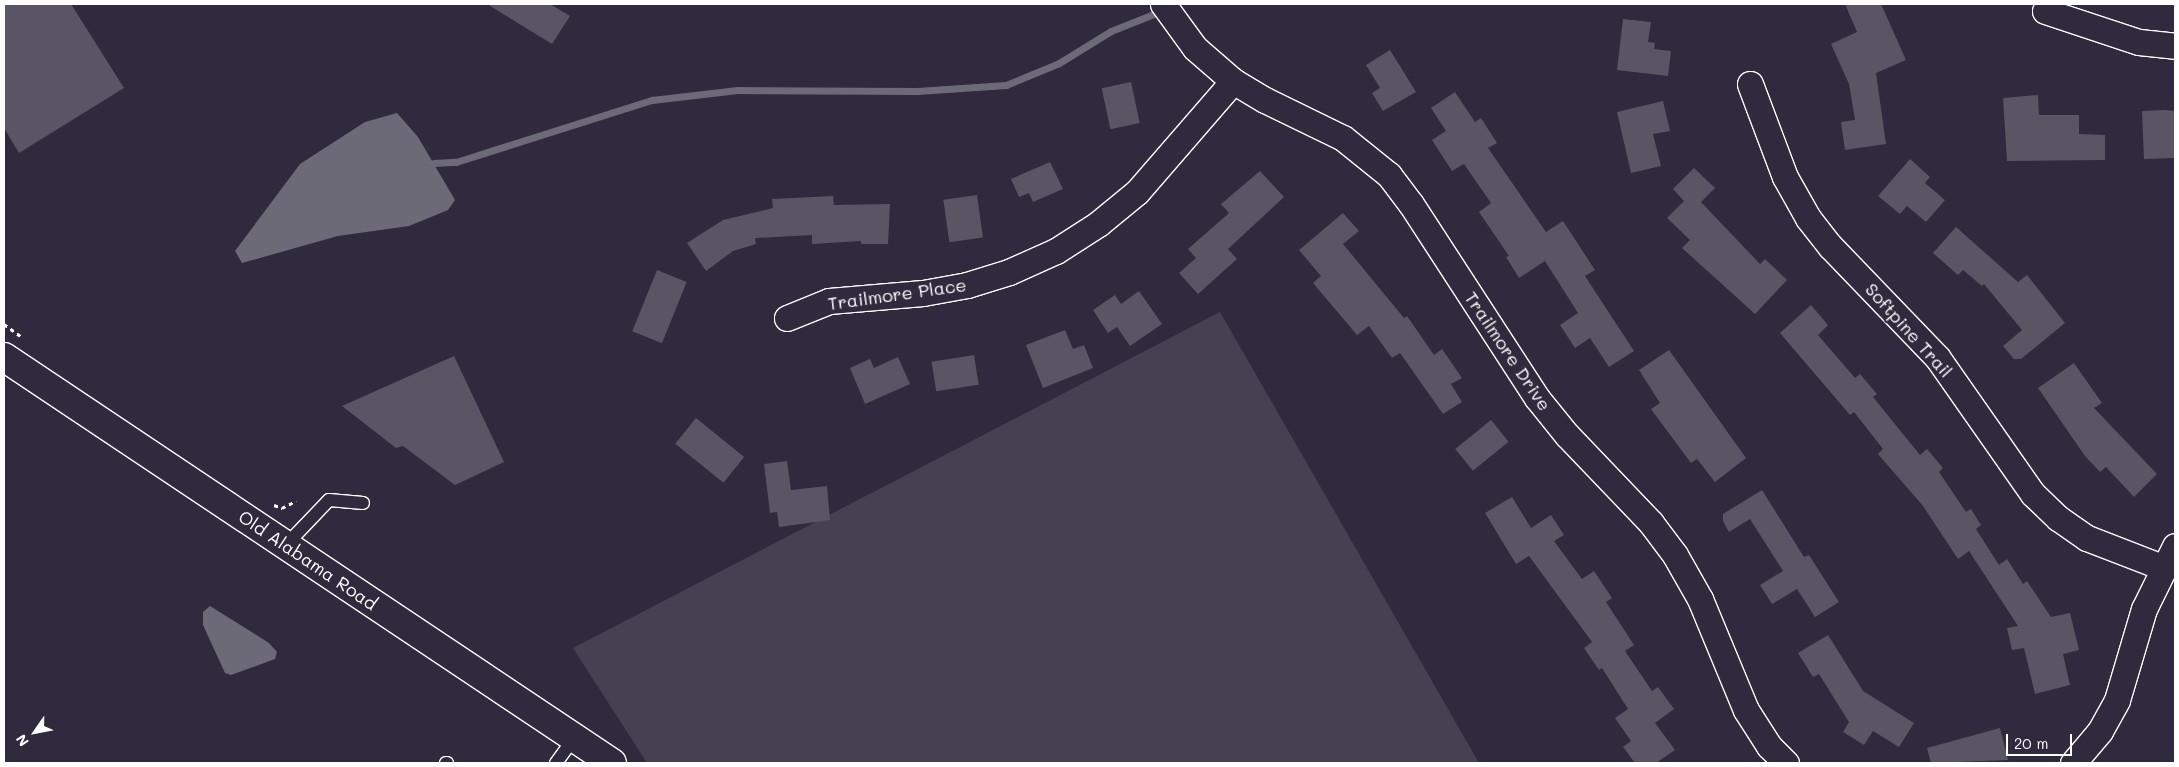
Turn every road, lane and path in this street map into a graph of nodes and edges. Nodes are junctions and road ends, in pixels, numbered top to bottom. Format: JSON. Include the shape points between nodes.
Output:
{"nodes":[{"id":1,"x":1162,"y":4,"type":"edge"},
{"id":2,"x":2045,"y":11,"type":"dead end"},
{"id":3,"x":2175,"y":46,"type":"edge"},
{"id":4,"x":1233,"y":81,"type":"junction"},
{"id":5,"x":1750,"y":84,"type":"dead end"},
{"id":6,"x":787,"y":318,"type":"dead end"},
{"id":7,"x":4,"y":357,"type":"edge"},
{"id":8,"x":363,"y":503,"type":"dead end"},
{"id":9,"x":286,"y":545,"type":"junction"},
{"id":10,"x":2175,"y":546,"type":"edge"},
{"id":11,"x":2162,"y":567,"type":"junction"},
{"id":12,"x":574,"y":738,"type":"junction"},
{"id":13,"x":2080,"y":761,"type":"edge"},
{"id":14,"x":556,"y":763,"type":"edge"},
{"id":15,"x":612,"y":763,"type":"edge"},
{"id":16,"x":1786,"y":763,"type":"edge"}],
"edges":[{"from":1,"to":4,"type":"street","name":"Trailmore Drive","via":[[1195,48]]},
{"from":2,"to":3,"type":"street","via":[[2139,42]]},
{"from":4,"to":6,"type":"street","name":"Trailmore Place","via":[[1137,192],[1056,252],[967,285],[829,302]]},
{"from":4,"to":16,"type":"street","name":"Trailmore Drive","via":[[1343,138],[1389,176],[1411,204],[1537,398],[1567,435],[1651,523],[1675,555],[1700,599],[1746,710],[1769,746]]},
{"from":5,"to":11,"type":"street","name":"Softpine Trail","via":[[1785,177],[1808,218],[1831,247],[1937,357],[2033,494],[2058,518],[2087,538]]},
{"from":7,"to":9,"type":"street","name":"Old Alabama Road"},
{"from":8,"to":9,"type":"lane","via":[[329,500]]},
{"from":9,"to":12,"type":"street","name":"Old Alabama Road"},
{"from":10,"to":11,"type":"street"},
{"from":11,"to":13,"type":"street","via":[[2144,609],[2117,700]]},
{"from":12,"to":14,"type":"lane"},
{"from":12,"to":15,"type":"street","name":"Old Alabama Road"}]}
